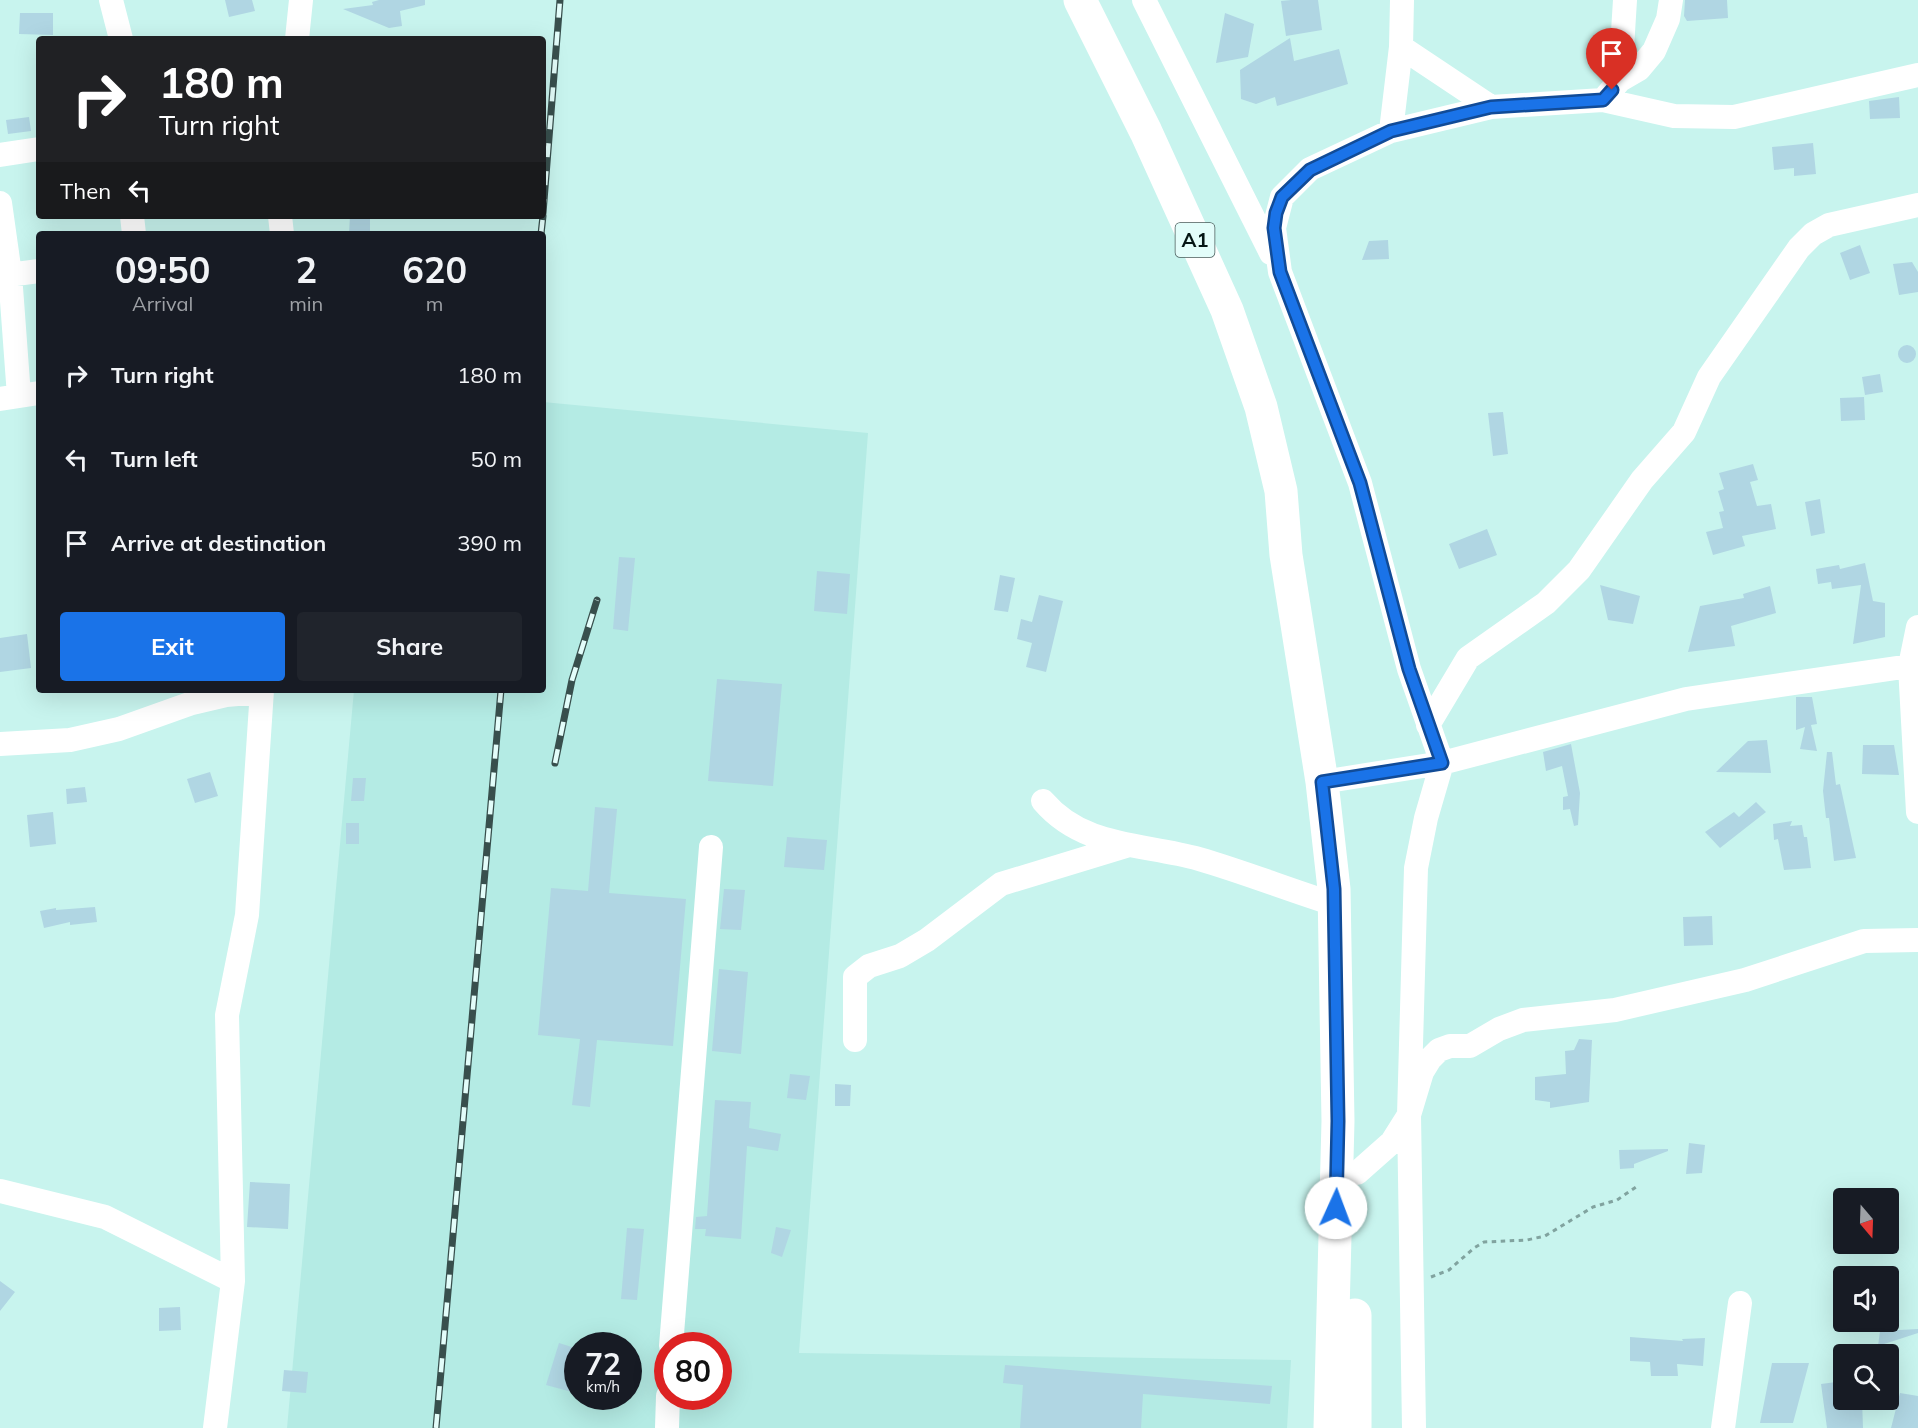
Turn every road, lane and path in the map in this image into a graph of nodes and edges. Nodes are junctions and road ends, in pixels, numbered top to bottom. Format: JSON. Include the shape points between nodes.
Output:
{"nodes":[{"id":1,"x":111,"y":0,"type":"edge"},
{"id":2,"x":301,"y":0,"type":"edge"},
{"id":3,"x":1080,"y":0,"type":"edge"},
{"id":4,"x":1144,"y":0,"type":"edge"},
{"id":5,"x":1402,"y":0,"type":"edge"},
{"id":6,"x":1625,"y":0,"type":"edge"},
{"id":7,"x":1671,"y":0,"type":"edge"},
{"id":8,"x":120,"y":36,"type":"edge"},
{"id":9,"x":297,"y":36,"type":"edge"},
{"id":10,"x":1401,"y":47,"type":"junction"},
{"id":11,"x":1918,"y":75,"type":"edge"},
{"id":12,"x":1620,"y":80,"type":"junction"},
{"id":13,"x":1603,"y":100,"type":"junction"},
{"id":14,"x":1491,"y":107,"type":"junction"},
{"id":15,"x":1391,"y":131,"type":"junction"},
{"id":16,"x":36,"y":149,"type":"edge"},
{"id":17,"x":0,"y":154,"type":"edge"},
{"id":18,"x":0,"y":203,"type":"edge"},
{"id":19,"x":1918,"y":205,"type":"edge"},
{"id":20,"x":36,"y":271,"type":"edge"},
{"id":21,"x":1280,"y":272,"type":"junction"},
{"id":22,"x":5,"y":275,"type":"edge"},
{"id":23,"x":19,"y":396,"type":"edge"},
{"id":24,"x":1918,"y":627,"type":"edge"},
{"id":25,"x":1914,"y":666,"type":"edge"},
{"id":26,"x":244,"y":693,"type":"edge"},
{"id":27,"x":262,"y":693,"type":"edge"},
{"id":28,"x":1428,"y":725,"type":"junction"},
{"id":29,"x":0,"y":744,"type":"edge"},
{"id":30,"x":1442,"y":763,"type":"junction"},
{"id":31,"x":1333,"y":780,"type":"junction"},
{"id":32,"x":1043,"y":801,"type":"dead end"},
{"id":33,"x":1918,"y":812,"type":"edge"},
{"id":34,"x":1129,"y":845,"type":"junction"},
{"id":35,"x":711,"y":847,"type":"dead end"},
{"id":36,"x":1334,"y":904,"type":"junction"},
{"id":37,"x":1918,"y":940,"type":"edge"},
{"id":38,"x":855,"y":1040,"type":"dead end"},
{"id":39,"x":1409,"y":1115,"type":"junction"},
{"id":40,"x":1357,"y":1173,"type":"junction"},
{"id":41,"x":1640,"y":1185,"type":"dead end"},
{"id":42,"x":0,"y":1191,"type":"edge"},
{"id":43,"x":1411,"y":1274,"type":"junction"},
{"id":44,"x":233,"y":1281,"type":"junction"},
{"id":45,"x":1740,"y":1303,"type":"dead end"},
{"id":46,"x":671,"y":1332,"type":"edge"},
{"id":47,"x":668,"y":1410,"type":"edge"},
{"id":48,"x":215,"y":1428,"type":"edge"},
{"id":49,"x":667,"y":1428,"type":"edge"},
{"id":50,"x":1330,"y":1428,"type":"edge"},
{"id":51,"x":1355,"y":1428,"type":"edge"},
{"id":52,"x":1414,"y":1428,"type":"edge"},
{"id":53,"x":1723,"y":1428,"type":"edge"}],
"edges":[{"from":1,"to":8,"type":"street"},
{"from":2,"to":9,"type":"street"},
{"from":3,"to":31,"type":"highway","number":"A1","via":[[1146,132],[1227,310],[1261,407],[1281,491],[1286,555]]},
{"from":4,"to":21,"type":"street"},
{"from":5,"to":10,"type":"street"},
{"from":6,"to":12,"type":"street"},
{"from":7,"to":12,"type":"street","via":[[1654,51],[1638,69]]},
{"from":10,"to":14,"type":"street"},
{"from":10,"to":15,"type":"street"},
{"from":11,"to":13,"type":"street","via":[[1734,117],[1674,116]]},
{"from":12,"to":13,"type":"street"},
{"from":13,"to":14,"type":"street"},
{"from":14,"to":15,"type":"street"},
{"from":15,"to":21,"type":"street","via":[[1310,170],[1282,197],[1274,228]]},
{"from":16,"to":17,"type":"street"},
{"from":18,"to":22,"type":"street"},
{"from":19,"to":28,"type":"street","via":[[1829,225],[1799,248],[1709,377],[1684,432],[1642,480],[1579,570],[1546,603],[1468,658]]},
{"from":20,"to":22,"type":"street"},
{"from":21,"to":28,"type":"street","via":[[1360,483],[1409,669]]},
{"from":22,"to":23,"type":"street"},
{"from":24,"to":25,"type":"street"},
{"from":25,"to":30,"type":"street","via":[[1686,699]]},
{"from":25,"to":33,"type":"street"},
{"from":26,"to":29,"type":"street","via":[[192,703],[119,729],[70,740]]},
{"from":27,"to":44,"type":"street","via":[[248,915],[227,1015]]},
{"from":28,"to":30,"type":"street"},
{"from":30,"to":31,"type":"street"},
{"from":30,"to":39,"type":"street","via":[[1416,868]]},
{"from":31,"to":36,"type":"highway","number":"A1"},
{"from":31,"to":40,"type":"highway","number":"A1","via":[[1352,886]]},
{"from":32,"to":34,"type":"street","via":[[1058,818],[1083,833]]},
{"from":34,"to":36,"type":"street","via":[[1198,859]]},
{"from":34,"to":38,"type":"street","via":[[1001,884],[927,940],[900,956],[869,966],[855,977]]},
{"from":35,"to":46,"type":"street"},
{"from":36,"to":50,"type":"highway","number":"A1","via":[[1338,1121]]},
{"from":37,"to":39,"type":"street","via":[[1864,941],[1734,983],[1615,1010],[1523,1020],[1470,1046],[1439,1050],[1422,1072]]},
{"from":39,"to":40,"type":"street","via":[[1392,1142]]},
{"from":39,"to":43,"type":"street"},
{"from":40,"to":51,"type":"highway","number":"A1"},
{"from":41,"to":43,"type":"path","via":[[1617,1200],[1593,1206],[1545,1236],[1485,1242],[1435,1277]]},
{"from":42,"to":44,"type":"street","via":[[105,1217]]},
{"from":43,"to":52,"type":"street"},
{"from":44,"to":48,"type":"street"},
{"from":45,"to":53,"type":"street"},
{"from":47,"to":49,"type":"street"}]}
